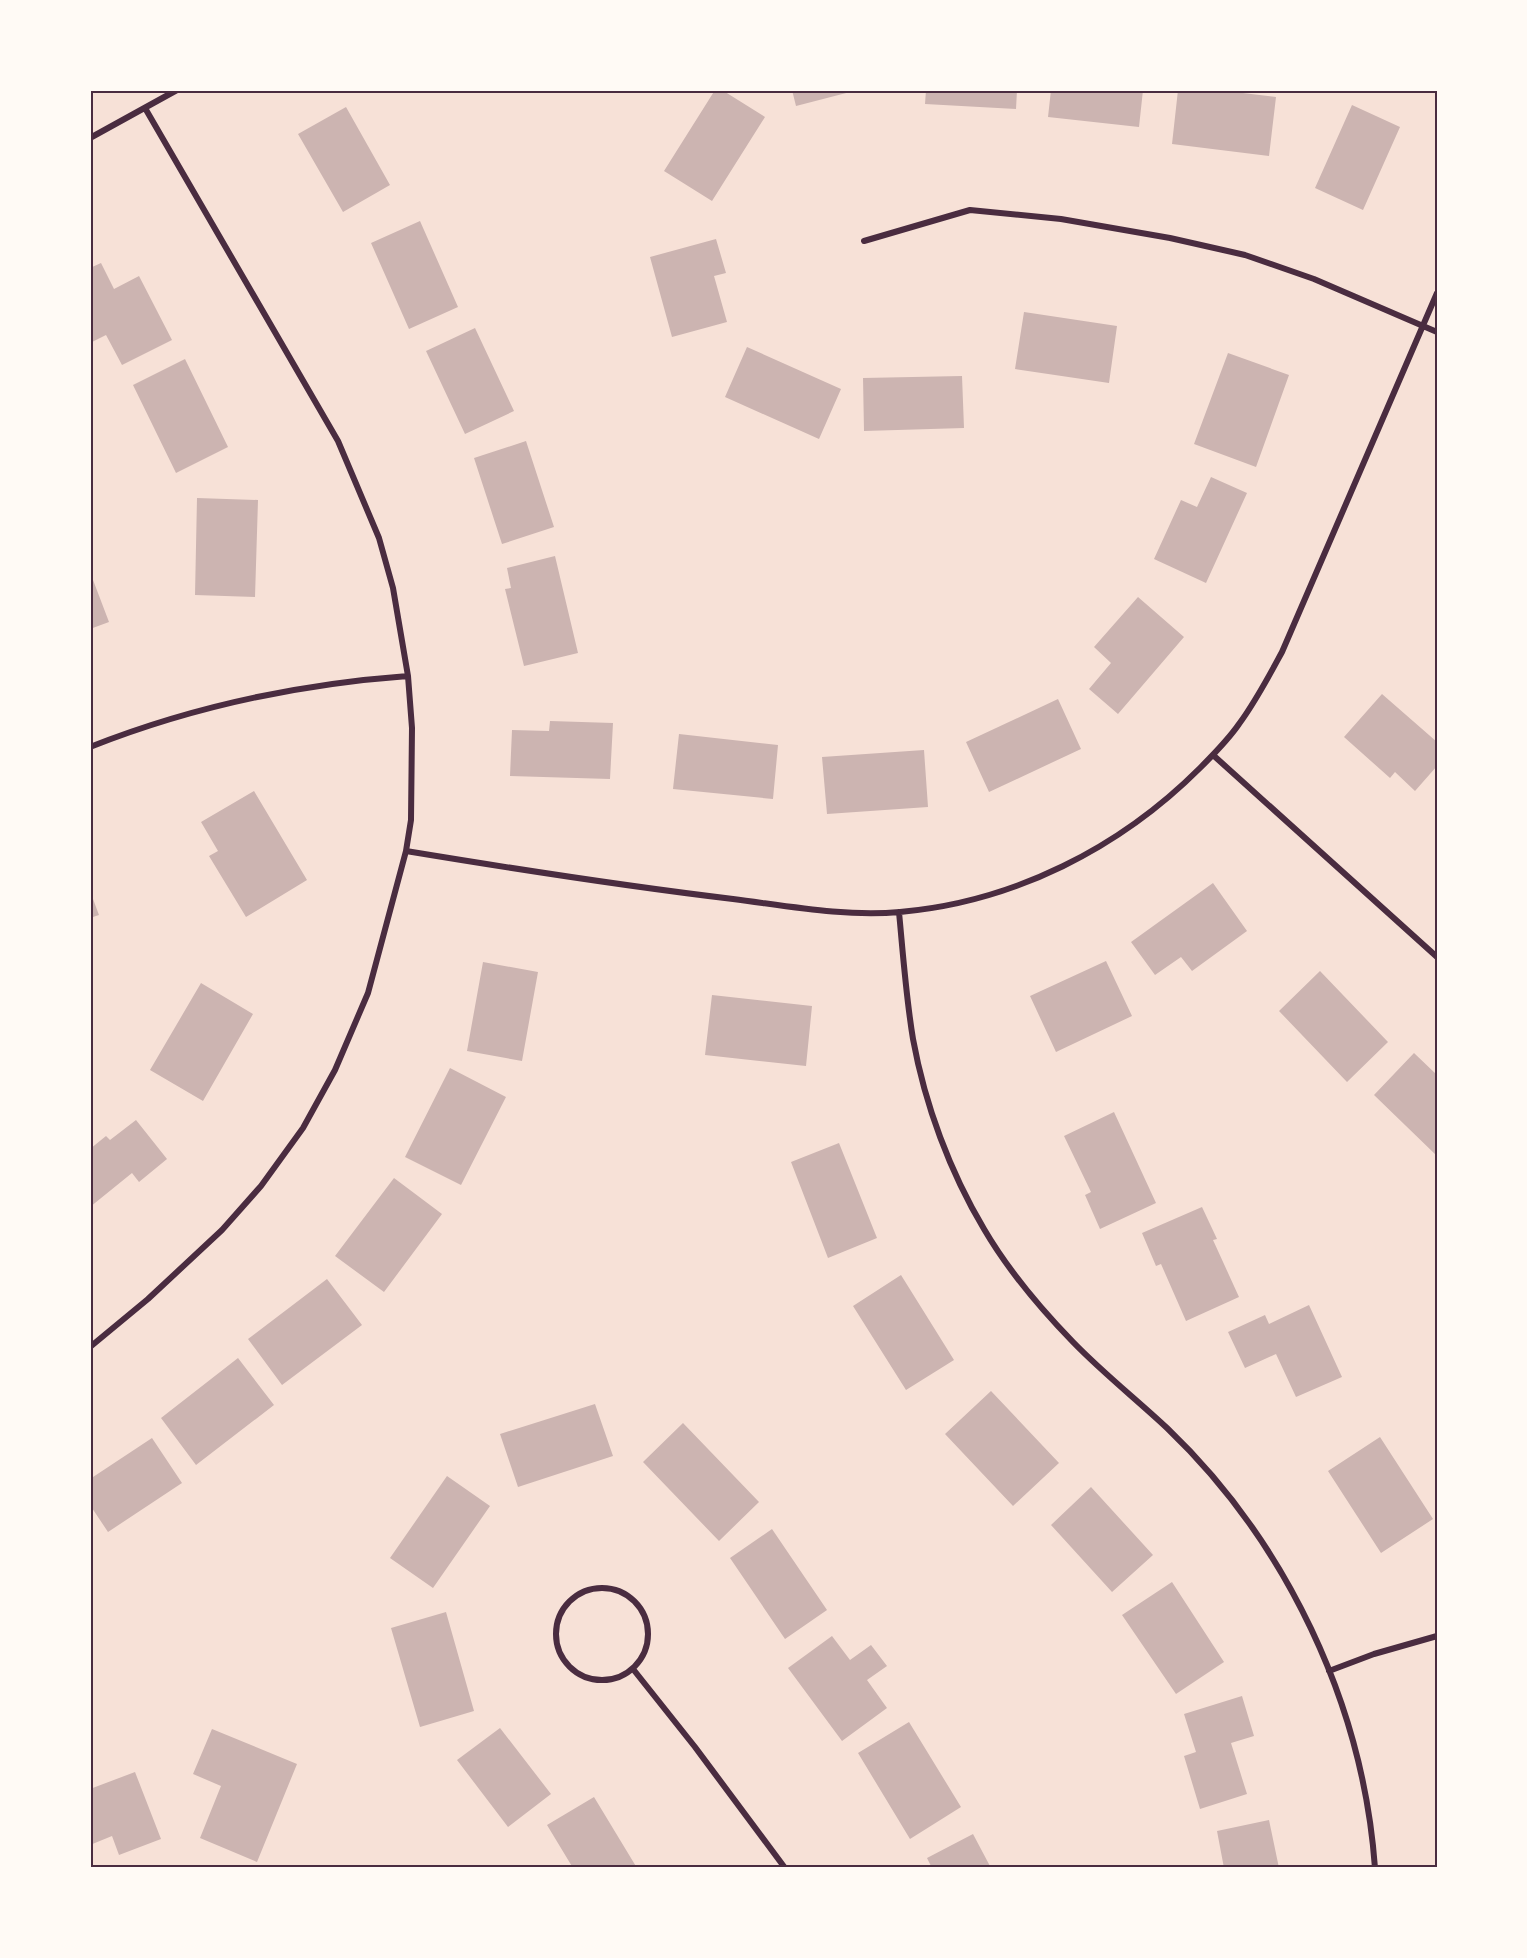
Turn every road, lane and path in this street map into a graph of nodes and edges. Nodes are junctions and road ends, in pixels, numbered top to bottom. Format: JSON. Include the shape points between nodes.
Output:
{"nodes":[{"id":1,"x":177,"y":90,"type":"edge"},
{"id":2,"x":145,"y":108,"type":"junction"},
{"id":3,"x":90,"y":138,"type":"edge"},
{"id":4,"x":864,"y":241,"type":"dead end"},
{"id":5,"x":1437,"y":293,"type":"edge"},
{"id":6,"x":1423,"y":325,"type":"junction"},
{"id":7,"x":1437,"y":332,"type":"edge"},
{"id":8,"x":408,"y":676,"type":"junction"},
{"id":9,"x":90,"y":747,"type":"edge"},
{"id":10,"x":1213,"y":754,"type":"junction"},
{"id":11,"x":406,"y":851,"type":"junction"},
{"id":12,"x":899,"y":912,"type":"junction"},
{"id":13,"x":1437,"y":957,"type":"edge"},
{"id":14,"x":90,"y":1347,"type":"edge"},
{"id":15,"x":1437,"y":1636,"type":"edge"},
{"id":16,"x":633,"y":1669,"type":"junction"},
{"id":17,"x":1329,"y":1671,"type":"junction"},
{"id":18,"x":784,"y":1868,"type":"edge"},
{"id":19,"x":1375,"y":1868,"type":"edge"}],
"edges":[{"from":1,"to":2,"type":"street"},
{"from":2,"to":3,"type":"street"},
{"from":2,"to":8,"type":"street","via":[[338,441],[379,538],[393,588]]},
{"from":4,"to":6,"type":"street","via":[[970,210],[1061,219],[1245,255]]},
{"from":5,"to":6,"type":"street"},
{"from":6,"to":7,"type":"street"},
{"from":6,"to":10,"type":"street","via":[[1282,652],[1239,725]]},
{"from":8,"to":9,"type":"street","via":[[248,699],[184,714]]},
{"from":8,"to":11,"type":"street","via":[[411,820]]},
{"from":10,"to":12,"type":"street","via":[[1159,806],[1076,861],[1036,879],[970,899]]},
{"from":10,"to":13,"type":"street"},
{"from":11,"to":12,"type":"street","via":[[711,897],[809,909]]},
{"from":11,"to":14,"type":"street","via":[[369,993],[335,1070],[303,1128],[261,1186],[222,1230]]},
{"from":12,"to":17,"type":"street","via":[[906,995],[924,1084],[943,1142],[986,1232],[1008,1266],[1074,1343],[1168,1429],[1236,1506],[1289,1587]]},
{"from":15,"to":17,"type":"street"},
{"from":16,"to":16,"type":"street","via":[[645,1653],[648,1637],[646,1619],[637,1604],[624,1593],[607,1588],[576,1595],[566,1604],[555,1631],[556,1647],[564,1662],[577,1674],[594,1681],[613,1680]]},
{"from":16,"to":18,"type":"street"},
{"from":17,"to":19,"type":"street","via":[[1361,1768]]}]}
